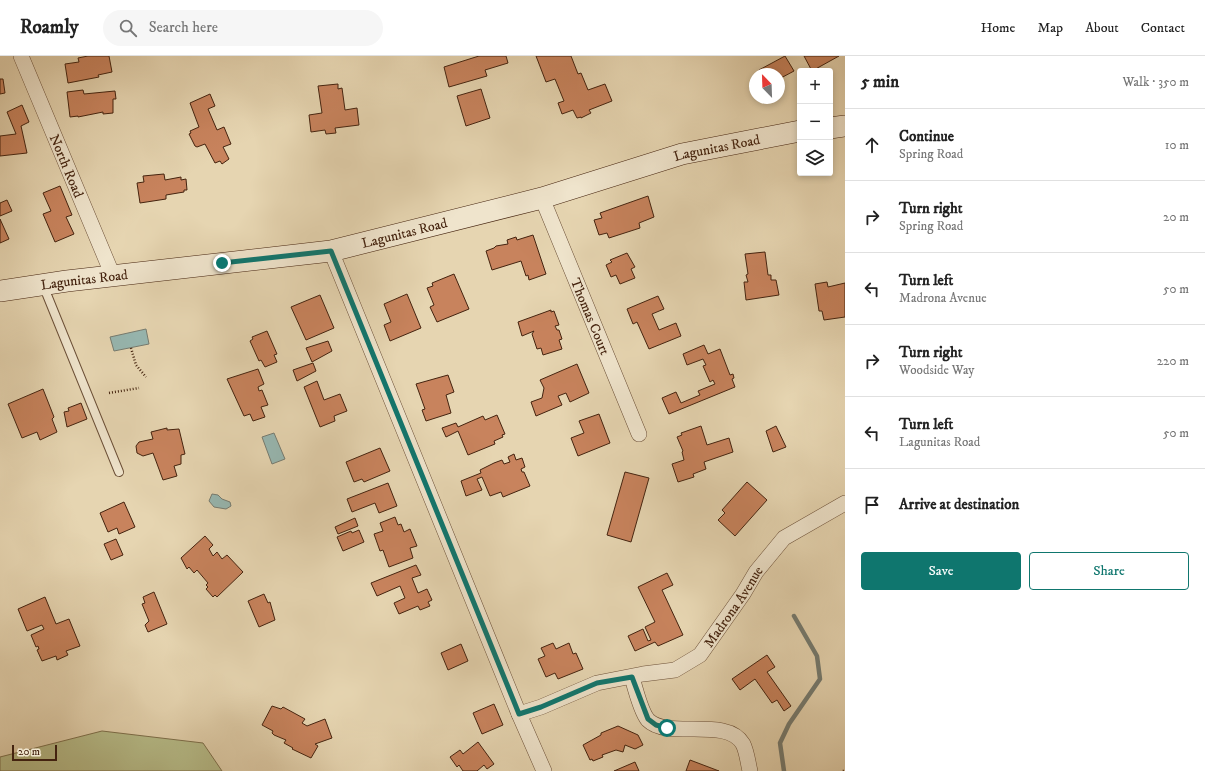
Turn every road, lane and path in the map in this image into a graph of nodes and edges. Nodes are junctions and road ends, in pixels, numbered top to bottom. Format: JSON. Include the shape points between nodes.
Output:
{"nodes":[{"id":1,"x":21,"y":56,"type":"edge"},
{"id":2,"x":845,"y":126,"type":"edge"},
{"id":3,"x":833,"y":128,"type":"edge"},
{"id":4,"x":797,"y":132,"type":"edge"},
{"id":5,"x":542,"y":198,"type":"junction"},
{"id":6,"x":331,"y":251,"type":"junction"},
{"id":7,"x":113,"y":276,"type":"junction"},
{"id":8,"x":43,"y":284,"type":"junction"},
{"id":9,"x":0,"y":292,"type":"edge"},
{"id":10,"x":131,"y":348,"type":"dead end"},
{"id":11,"x":146,"y":377,"type":"dead end"},
{"id":12,"x":139,"y":388,"type":"dead end"},
{"id":13,"x":109,"y":393,"type":"dead end"},
{"id":14,"x":638,"y":434,"type":"dead end"},
{"id":15,"x":119,"y":472,"type":"dead end"},
{"id":16,"x":845,"y":503,"type":"edge"},
{"id":17,"x":632,"y":677,"type":"junction"},
{"id":18,"x":519,"y":714,"type":"junction"},
{"id":19,"x":544,"y":771,"type":"edge"},
{"id":20,"x":750,"y":771,"type":"edge"}],
"edges":[{"from":1,"to":7,"type":"street","name":"North Road"},
{"from":2,"to":3,"type":"street"},
{"from":4,"to":5,"type":"street","name":"Lagunitas Road","via":[[682,154]]},
{"from":5,"to":6,"type":"street","name":"Lagunitas Road"},
{"from":5,"to":14,"type":"street","name":"Thomas Court"},
{"from":6,"to":7,"type":"street","name":"Lagunitas Road"},
{"from":6,"to":18,"type":"street"},
{"from":7,"to":8,"type":"street","name":"Lagunitas Road"},
{"from":8,"to":9,"type":"street","name":"Lagunitas Road"},
{"from":8,"to":15,"type":"lane"},
{"from":10,"to":11,"type":"path","via":[[136,365]]},
{"from":12,"to":13,"type":"path"},
{"from":16,"to":17,"type":"street","name":"Madrona Avenue","via":[[784,538],[756,572],[744,594],[700,655],[675,670]]},
{"from":17,"to":18,"type":"street","name":"Madrona Avenue","via":[[597,683]]},
{"from":17,"to":20,"type":"street","via":[[648,719],[667,728],[727,732],[743,744]]},
{"from":18,"to":19,"type":"street"}]}
